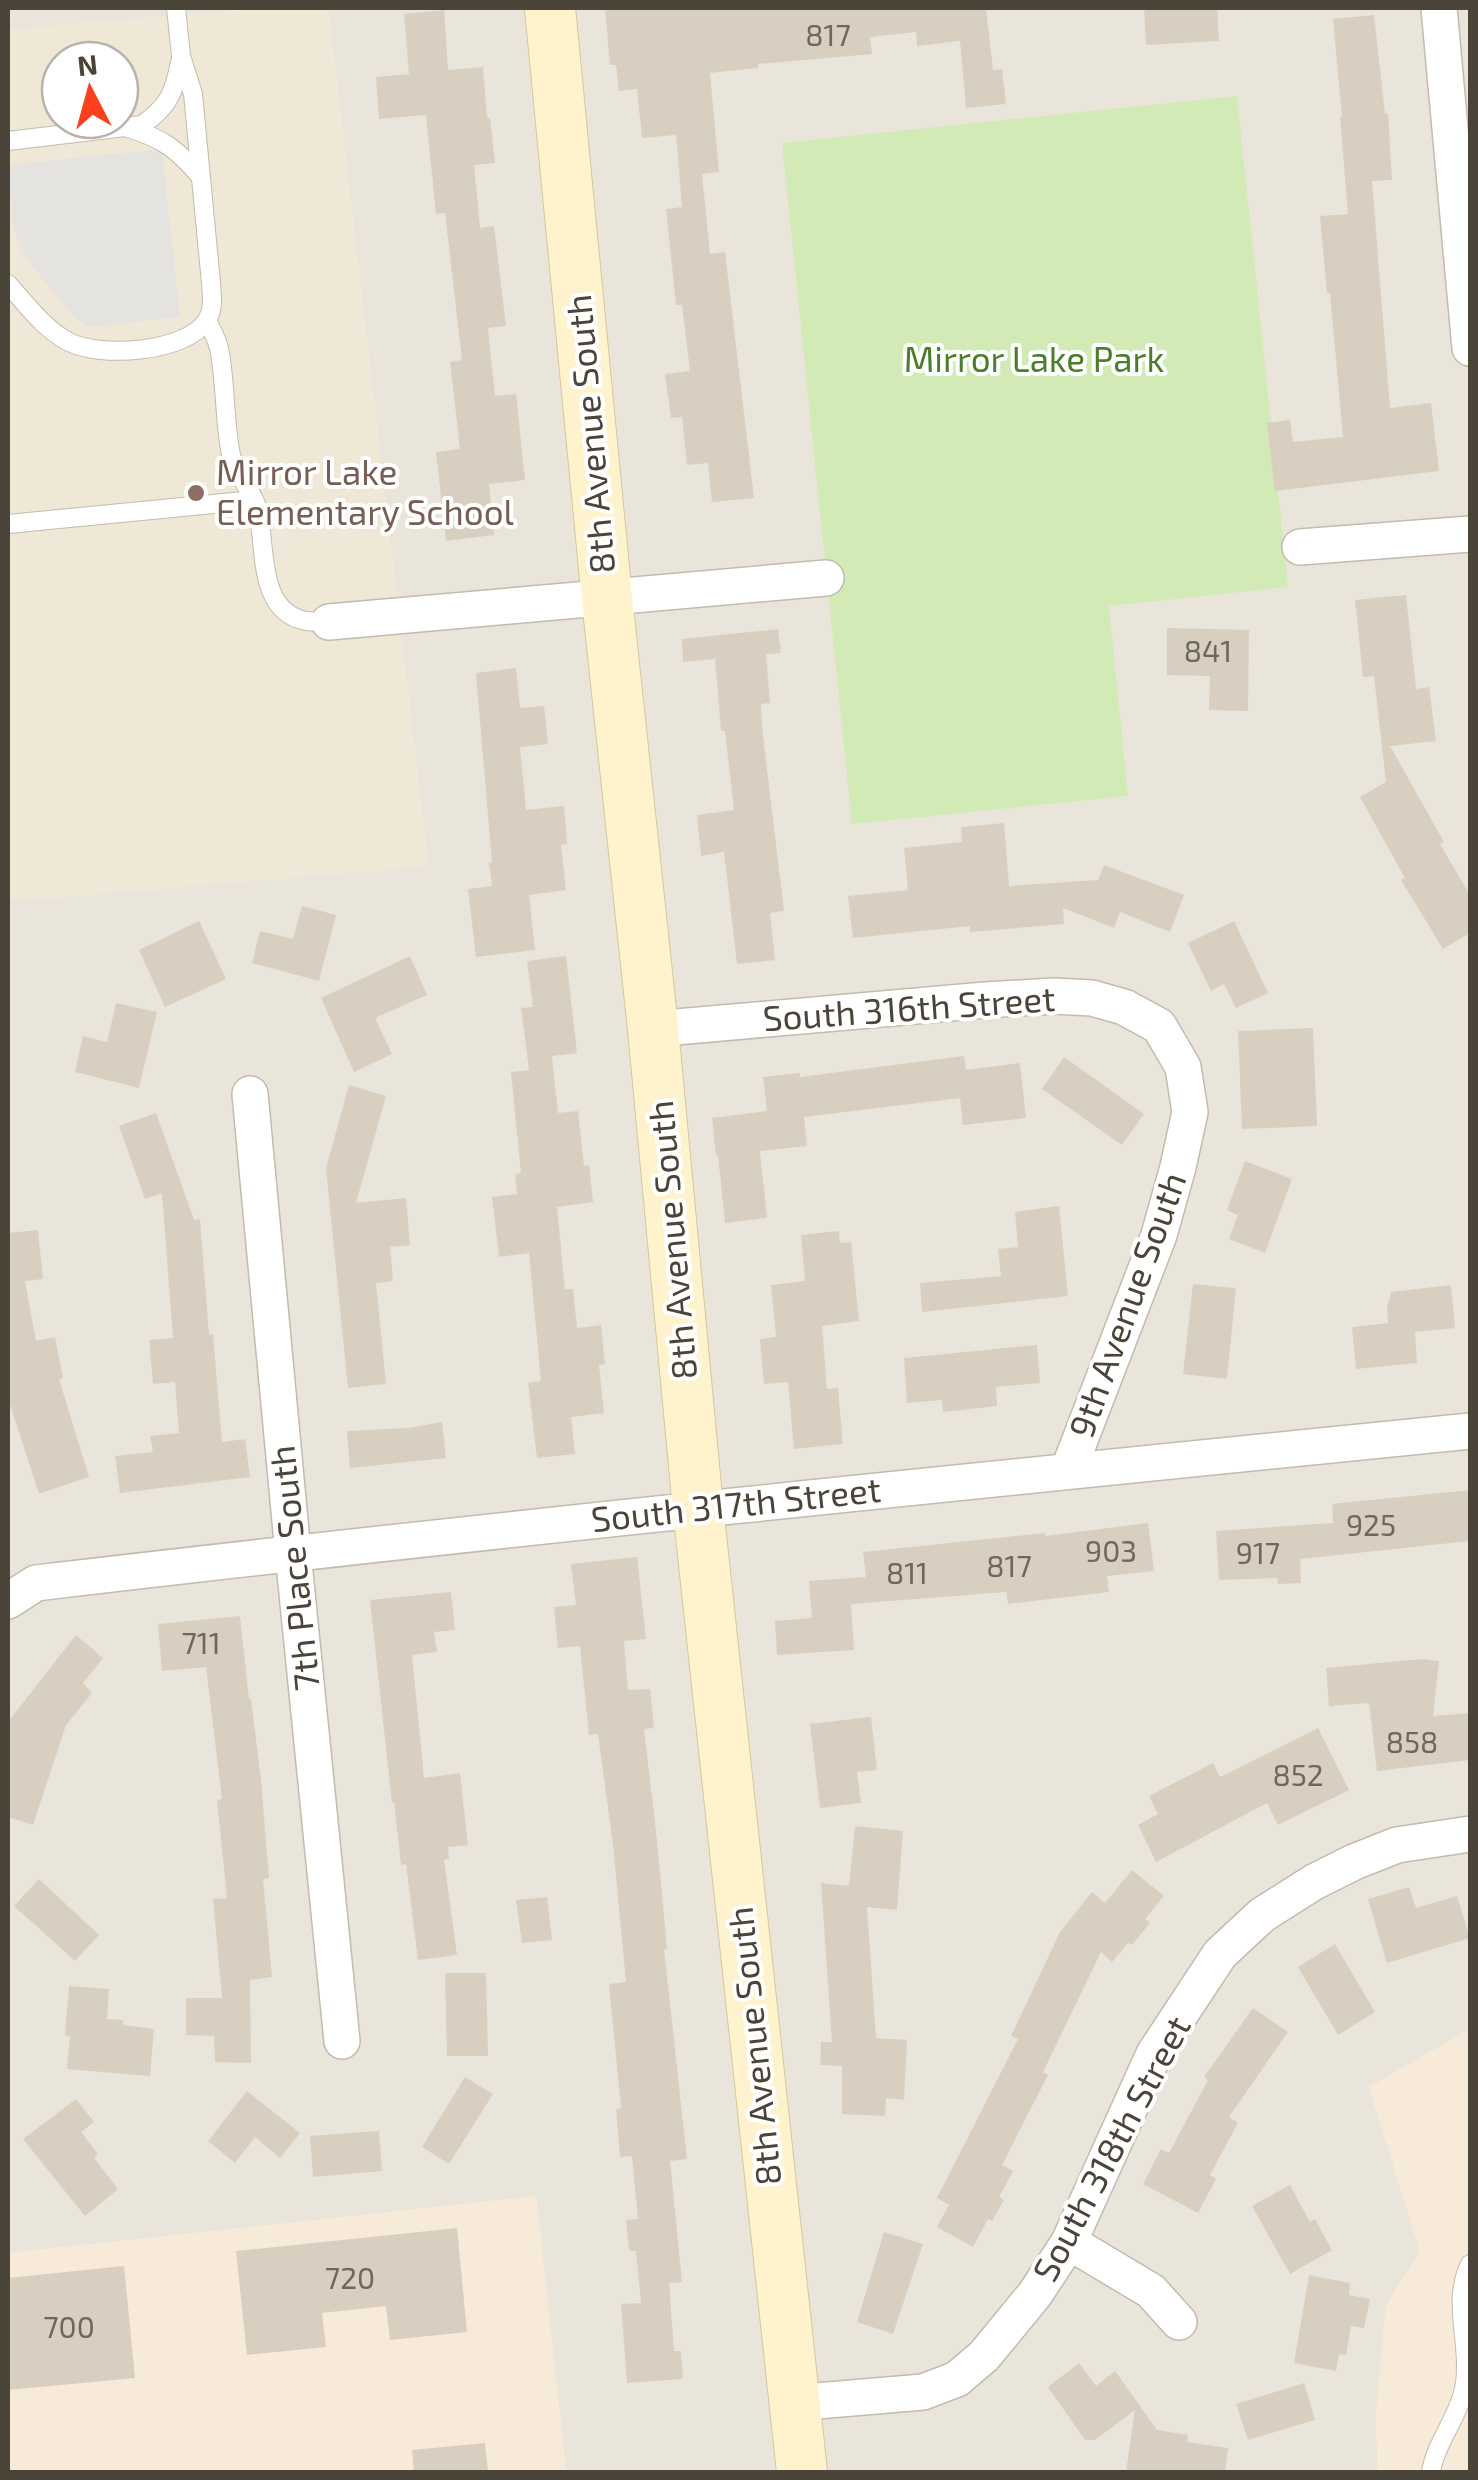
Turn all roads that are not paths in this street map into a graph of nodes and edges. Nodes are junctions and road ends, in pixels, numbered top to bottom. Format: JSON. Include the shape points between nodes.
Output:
{"nodes":[{"id":1,"x":176,"y":8,"type":"edge"},
{"id":2,"x":550,"y":8,"type":"edge"},
{"id":3,"x":1439,"y":8,"type":"edge"},
{"id":4,"x":182,"y":56,"type":"junction"},
{"id":5,"x":140,"y":125,"type":"edge"},
{"id":6,"x":140,"y":132,"type":"edge"},
{"id":7,"x":40,"y":137,"type":"edge"},
{"id":8,"x":8,"y":141,"type":"edge"},
{"id":9,"x":1462,"y":158,"type":"edge"},
{"id":10,"x":200,"y":176,"type":"junction"},
{"id":11,"x":8,"y":284,"type":"edge"},
{"id":12,"x":207,"y":320,"type":"junction"},
{"id":13,"x":1470,"y":348,"type":"edge"},
{"id":14,"x":254,"y":500,"type":"junction"},
{"id":15,"x":8,"y":524,"type":"edge"},
{"id":16,"x":1470,"y":534,"type":"edge"},
{"id":17,"x":1300,"y":547,"type":"dead end"},
{"id":18,"x":826,"y":578,"type":"dead end"},
{"id":19,"x":607,"y":599,"type":"junction"},
{"id":20,"x":329,"y":622,"type":"joint"},
{"id":21,"x":1159,"y":1026,"type":"joint"},
{"id":22,"x":653,"y":1029,"type":"junction"},
{"id":23,"x":250,"y":1094,"type":"dead end"},
{"id":24,"x":1470,"y":1431,"type":"edge"},
{"id":25,"x":1068,"y":1471,"type":"junction"},
{"id":26,"x":698,"y":1508,"type":"junction"},
{"id":27,"x":293,"y":1553,"type":"junction"},
{"id":28,"x":8,"y":1601,"type":"edge"},
{"id":29,"x":1470,"y":1834,"type":"edge"},
{"id":30,"x":342,"y":2041,"type":"dead end"},
{"id":31,"x":1069,"y":2242,"type":"junction"},
{"id":32,"x":1470,"y":2264,"type":"edge"},
{"id":33,"x":1179,"y":2322,"type":"dead end"},
{"id":34,"x":794,"y":2404,"type":"junction"},
{"id":35,"x":802,"y":2472,"type":"edge"},
{"id":36,"x":1431,"y":2472,"type":"edge"}],
"edges":[{"from":1,"to":4,"type":"lane"},
{"from":2,"to":19,"type":"street","name":"8th Avenue South"},
{"from":3,"to":9,"type":"street"},
{"from":4,"to":5,"type":"lane","via":[[168,102]]},
{"from":4,"to":10,"type":"lane"},
{"from":6,"to":10,"type":"lane","via":[[170,146]]},
{"from":7,"to":8,"type":"lane"},
{"from":9,"to":13,"type":"street"},
{"from":10,"to":12,"type":"lane","via":[[212,304]]},
{"from":11,"to":12,"type":"lane","via":[[53,332],[93,350],[179,342]]},
{"from":12,"to":14,"type":"lane","via":[[218,345],[232,458]]},
{"from":14,"to":15,"type":"lane"},
{"from":14,"to":20,"type":"lane","via":[[269,587],[278,602],[304,620]]},
{"from":16,"to":17,"type":"street"},
{"from":18,"to":19,"type":"street"},
{"from":19,"to":20,"type":"street"},
{"from":19,"to":22,"type":"street","name":"8th Avenue South"},
{"from":21,"to":22,"type":"street","name":"South 316th Street","via":[[1124,1007],[1054,996]]},
{"from":21,"to":25,"type":"street","name":"9th Avenue South","via":[[1183,1067],[1190,1112],[1159,1235]]},
{"from":22,"to":26,"type":"street","name":"8th Avenue South"},
{"from":23,"to":27,"type":"street","name":"7th Place South"},
{"from":24,"to":25,"type":"street","name":"South 317th Street"},
{"from":25,"to":26,"type":"street","name":"South 317th Street"},
{"from":26,"to":27,"type":"street","name":"South 317th Street"},
{"from":26,"to":34,"type":"street","name":"8th Avenue South"},
{"from":27,"to":28,"type":"street","name":"South 317th Street","via":[[36,1583]]},
{"from":27,"to":30,"type":"street","name":"7th Place South"},
{"from":29,"to":31,"type":"street","name":"South 318th Street","via":[[1396,1845],[1354,1862],[1262,1914],[1220,1954],[1154,2054]]},
{"from":31,"to":33,"type":"street","via":[[1151,2291]]},
{"from":31,"to":34,"type":"street","name":"South 318th Street","via":[[1036,2294],[957,2379],[923,2392]]},
{"from":32,"to":36,"type":"lane","via":[[1462,2290],[1464,2389]]},
{"from":34,"to":35,"type":"street","name":"8th Avenue South"}]}
